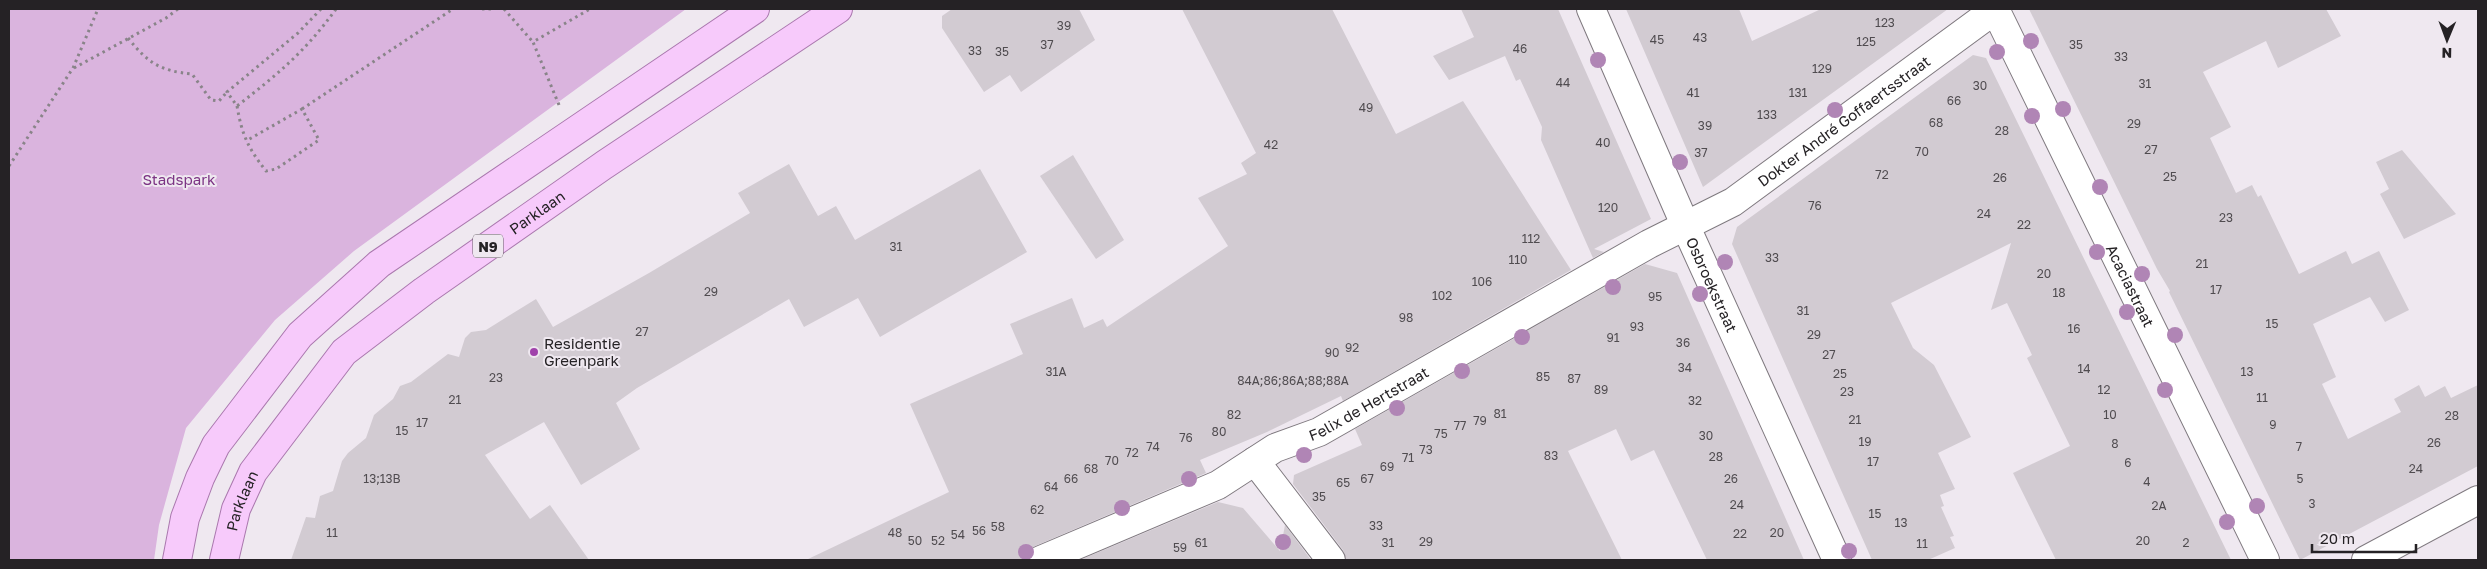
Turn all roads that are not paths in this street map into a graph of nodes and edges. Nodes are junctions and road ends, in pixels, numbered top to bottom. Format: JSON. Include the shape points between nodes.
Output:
{"nodes":[{"id":1,"x":755,"y":9,"type":"edge"},
{"id":2,"x":838,"y":9,"type":"edge"},
{"id":3,"x":1591,"y":9,"type":"edge"},
{"id":4,"x":1996,"y":9,"type":"edge"},
{"id":5,"x":1686,"y":227,"type":"junction"},
{"id":6,"x":1255,"y":461,"type":"junction"},
{"id":7,"x":2478,"y":500,"type":"edge"},
{"id":8,"x":177,"y":560,"type":"edge"},
{"id":9,"x":224,"y":560,"type":"edge"},
{"id":10,"x":1041,"y":560,"type":"edge"},
{"id":11,"x":1331,"y":560,"type":"edge"},
{"id":12,"x":1837,"y":560,"type":"edge"},
{"id":13,"x":2265,"y":560,"type":"edge"},
{"id":14,"x":2366,"y":560,"type":"edge"}],
"edges":[{"from":1,"to":8,"type":"main road","via":[[379,264],[300,335],[216,445],[186,518]]},
{"from":2,"to":9,"type":"main road","name":"Parklaan","number":"N9","via":[[604,164],[424,290],[344,352],[253,472],[236,509]]},
{"from":3,"to":5,"type":"street","name":"Osbroekstraat"},
{"from":4,"to":5,"type":"street","name":"Dokter André Goffaertsstraat","via":[[1733,202]]},
{"from":4,"to":13,"type":"street","name":"Acaciastraat"},
{"from":5,"to":6,"type":"street","name":"Felix de Hertstraat","via":[[1649,244],[1319,432],[1276,448]]},
{"from":5,"to":12,"type":"street","name":"Osbroekstraat"},
{"from":6,"to":10,"type":"street","name":"Felix de Hertstraat","via":[[1218,485]]},
{"from":6,"to":11,"type":"street"},
{"from":7,"to":14,"type":"street"}]}
